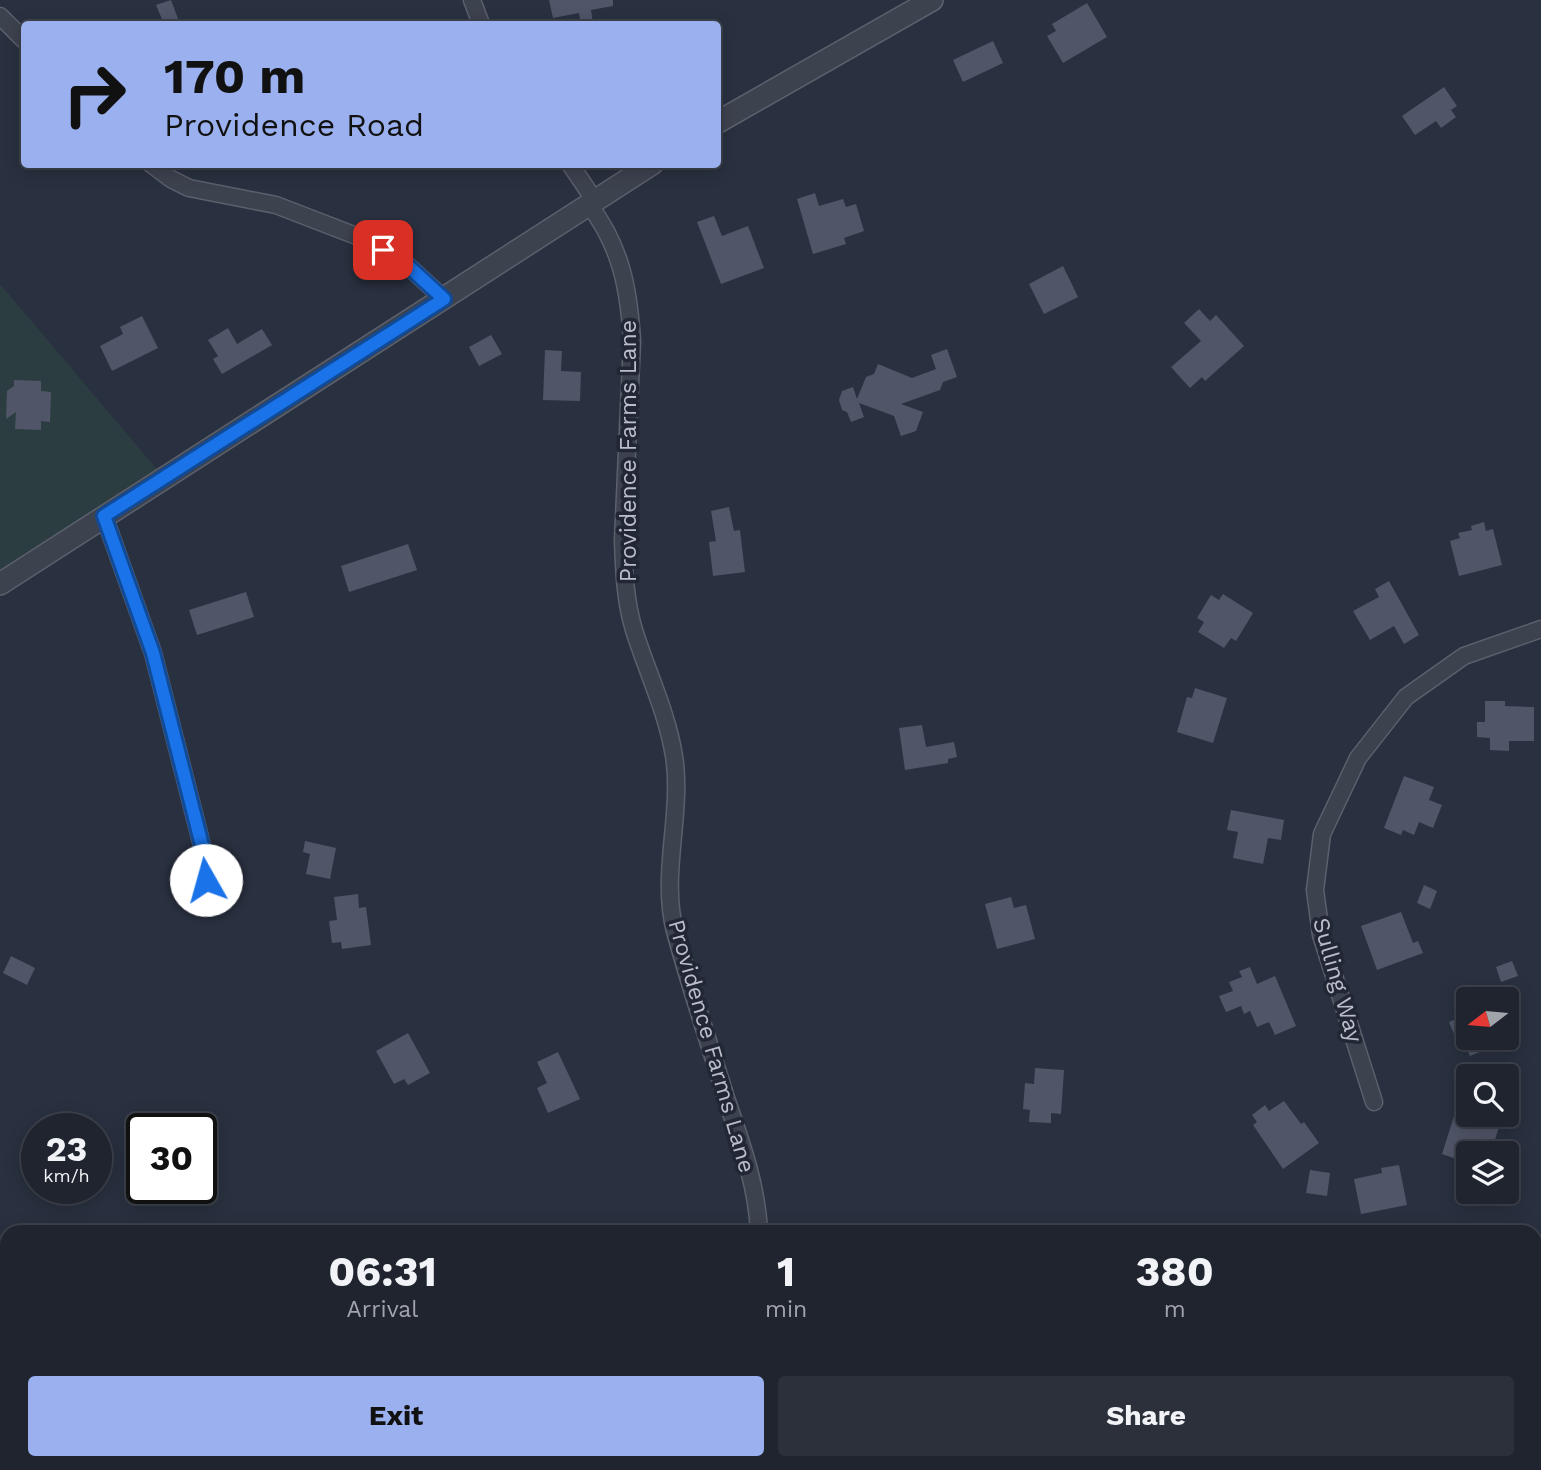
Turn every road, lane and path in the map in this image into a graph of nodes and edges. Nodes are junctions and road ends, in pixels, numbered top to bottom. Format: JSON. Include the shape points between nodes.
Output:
{"nodes":[{"id":1,"x":472,"y":0,"type":"edge"},
{"id":2,"x":932,"y":0,"type":"edge"},
{"id":3,"x":0,"y":16,"type":"edge"},
{"id":4,"x":480,"y":21,"type":"edge"},
{"id":5,"x":21,"y":37,"type":"edge"},
{"id":6,"x":721,"y":120,"type":"edge"},
{"id":7,"x":156,"y":168,"type":"edge"},
{"id":8,"x":572,"y":168,"type":"edge"},
{"id":9,"x":646,"y":168,"type":"edge"},
{"id":10,"x":592,"y":203,"type":"junction"},
{"id":11,"x":444,"y":299,"type":"junction"},
{"id":12,"x":104,"y":516,"type":"junction"},
{"id":13,"x":0,"y":584,"type":"edge"},
{"id":14,"x":1541,"y":629,"type":"edge"},
{"id":15,"x":197,"y":899,"type":"dead end"},
{"id":16,"x":1374,"y":1102,"type":"dead end"},
{"id":17,"x":759,"y":1225,"type":"edge"}],
"edges":[{"from":1,"to":4,"type":"street"},
{"from":2,"to":6,"type":"street"},
{"from":3,"to":5,"type":"street"},
{"from":7,"to":11,"type":"street","via":[[188,188],[276,205],[359,237],[406,264]]},
{"from":8,"to":10,"type":"street","name":"Providence Farms Lane"},
{"from":9,"to":10,"type":"street"},
{"from":10,"to":11,"type":"street"},
{"from":10,"to":17,"type":"street","name":"Providence Farms Lane","via":[[616,248],[630,316],[624,572],[634,628],[674,757],[674,927],[750,1169]]},
{"from":11,"to":12,"type":"street"},
{"from":12,"to":13,"type":"street"},
{"from":12,"to":15,"type":"street","via":[[153,653],[207,865]]},
{"from":14,"to":16,"type":"street","name":"Sulling Way","via":[[1464,656],[1406,697],[1358,758],[1322,834],[1315,890],[1321,935]]}]}
